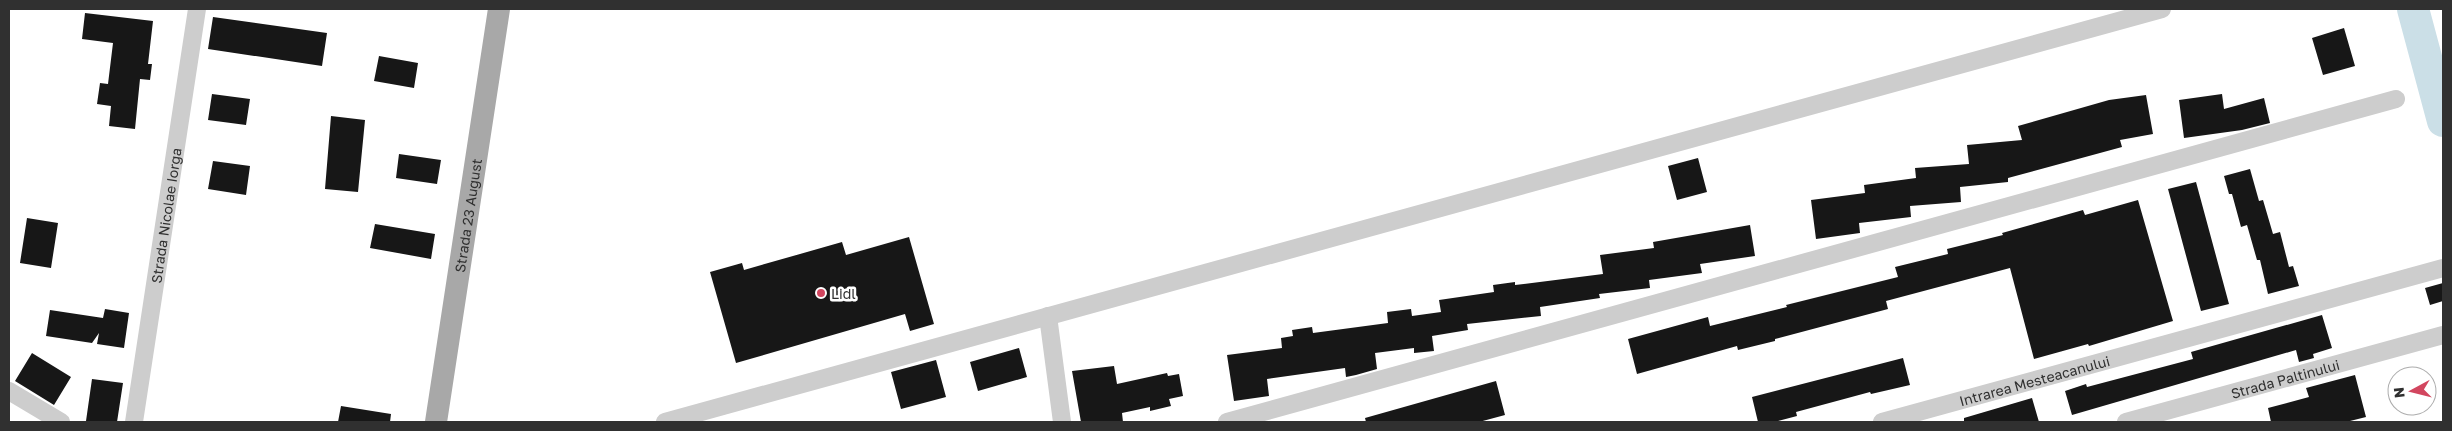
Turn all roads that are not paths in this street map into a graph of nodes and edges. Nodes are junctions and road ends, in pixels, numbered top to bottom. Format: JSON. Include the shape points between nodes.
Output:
{"nodes":[{"id":1,"x":197,"y":9,"type":"edge"},
{"id":2,"x":499,"y":9,"type":"edge"},
{"id":3,"x":2162,"y":9,"type":"edge"},
{"id":4,"x":2396,"y":99,"type":"dead end"},
{"id":5,"x":2443,"y":268,"type":"edge"},
{"id":6,"x":1048,"y":316,"type":"junction"},
{"id":7,"x":2443,"y":335,"type":"edge"},
{"id":8,"x":9,"y":391,"type":"edge"},
{"id":9,"x":42,"y":417,"type":"edge"},
{"id":10,"x":61,"y":422,"type":"edge"},
{"id":11,"x":134,"y":422,"type":"edge"},
{"id":12,"x":436,"y":422,"type":"edge"},
{"id":13,"x":665,"y":422,"type":"edge"},
{"id":14,"x":1062,"y":422,"type":"edge"},
{"id":15,"x":1227,"y":422,"type":"edge"},
{"id":16,"x":1882,"y":422,"type":"edge"},
{"id":17,"x":2126,"y":422,"type":"edge"}],
"edges":[{"from":1,"to":11,"type":"street","name":"Strada Nicolae Iorga"},
{"from":2,"to":12,"type":"main road","name":"Strada 23 August"},
{"from":3,"to":6,"type":"street"},
{"from":4,"to":15,"type":"street"},
{"from":5,"to":16,"type":"street","name":"Intrarea Mesteacanului"},
{"from":6,"to":13,"type":"street"},
{"from":6,"to":14,"type":"street"},
{"from":7,"to":17,"type":"street","name":"Strada Paltinului"},
{"from":8,"to":9,"type":"street"},
{"from":9,"to":10,"type":"street"}]}
